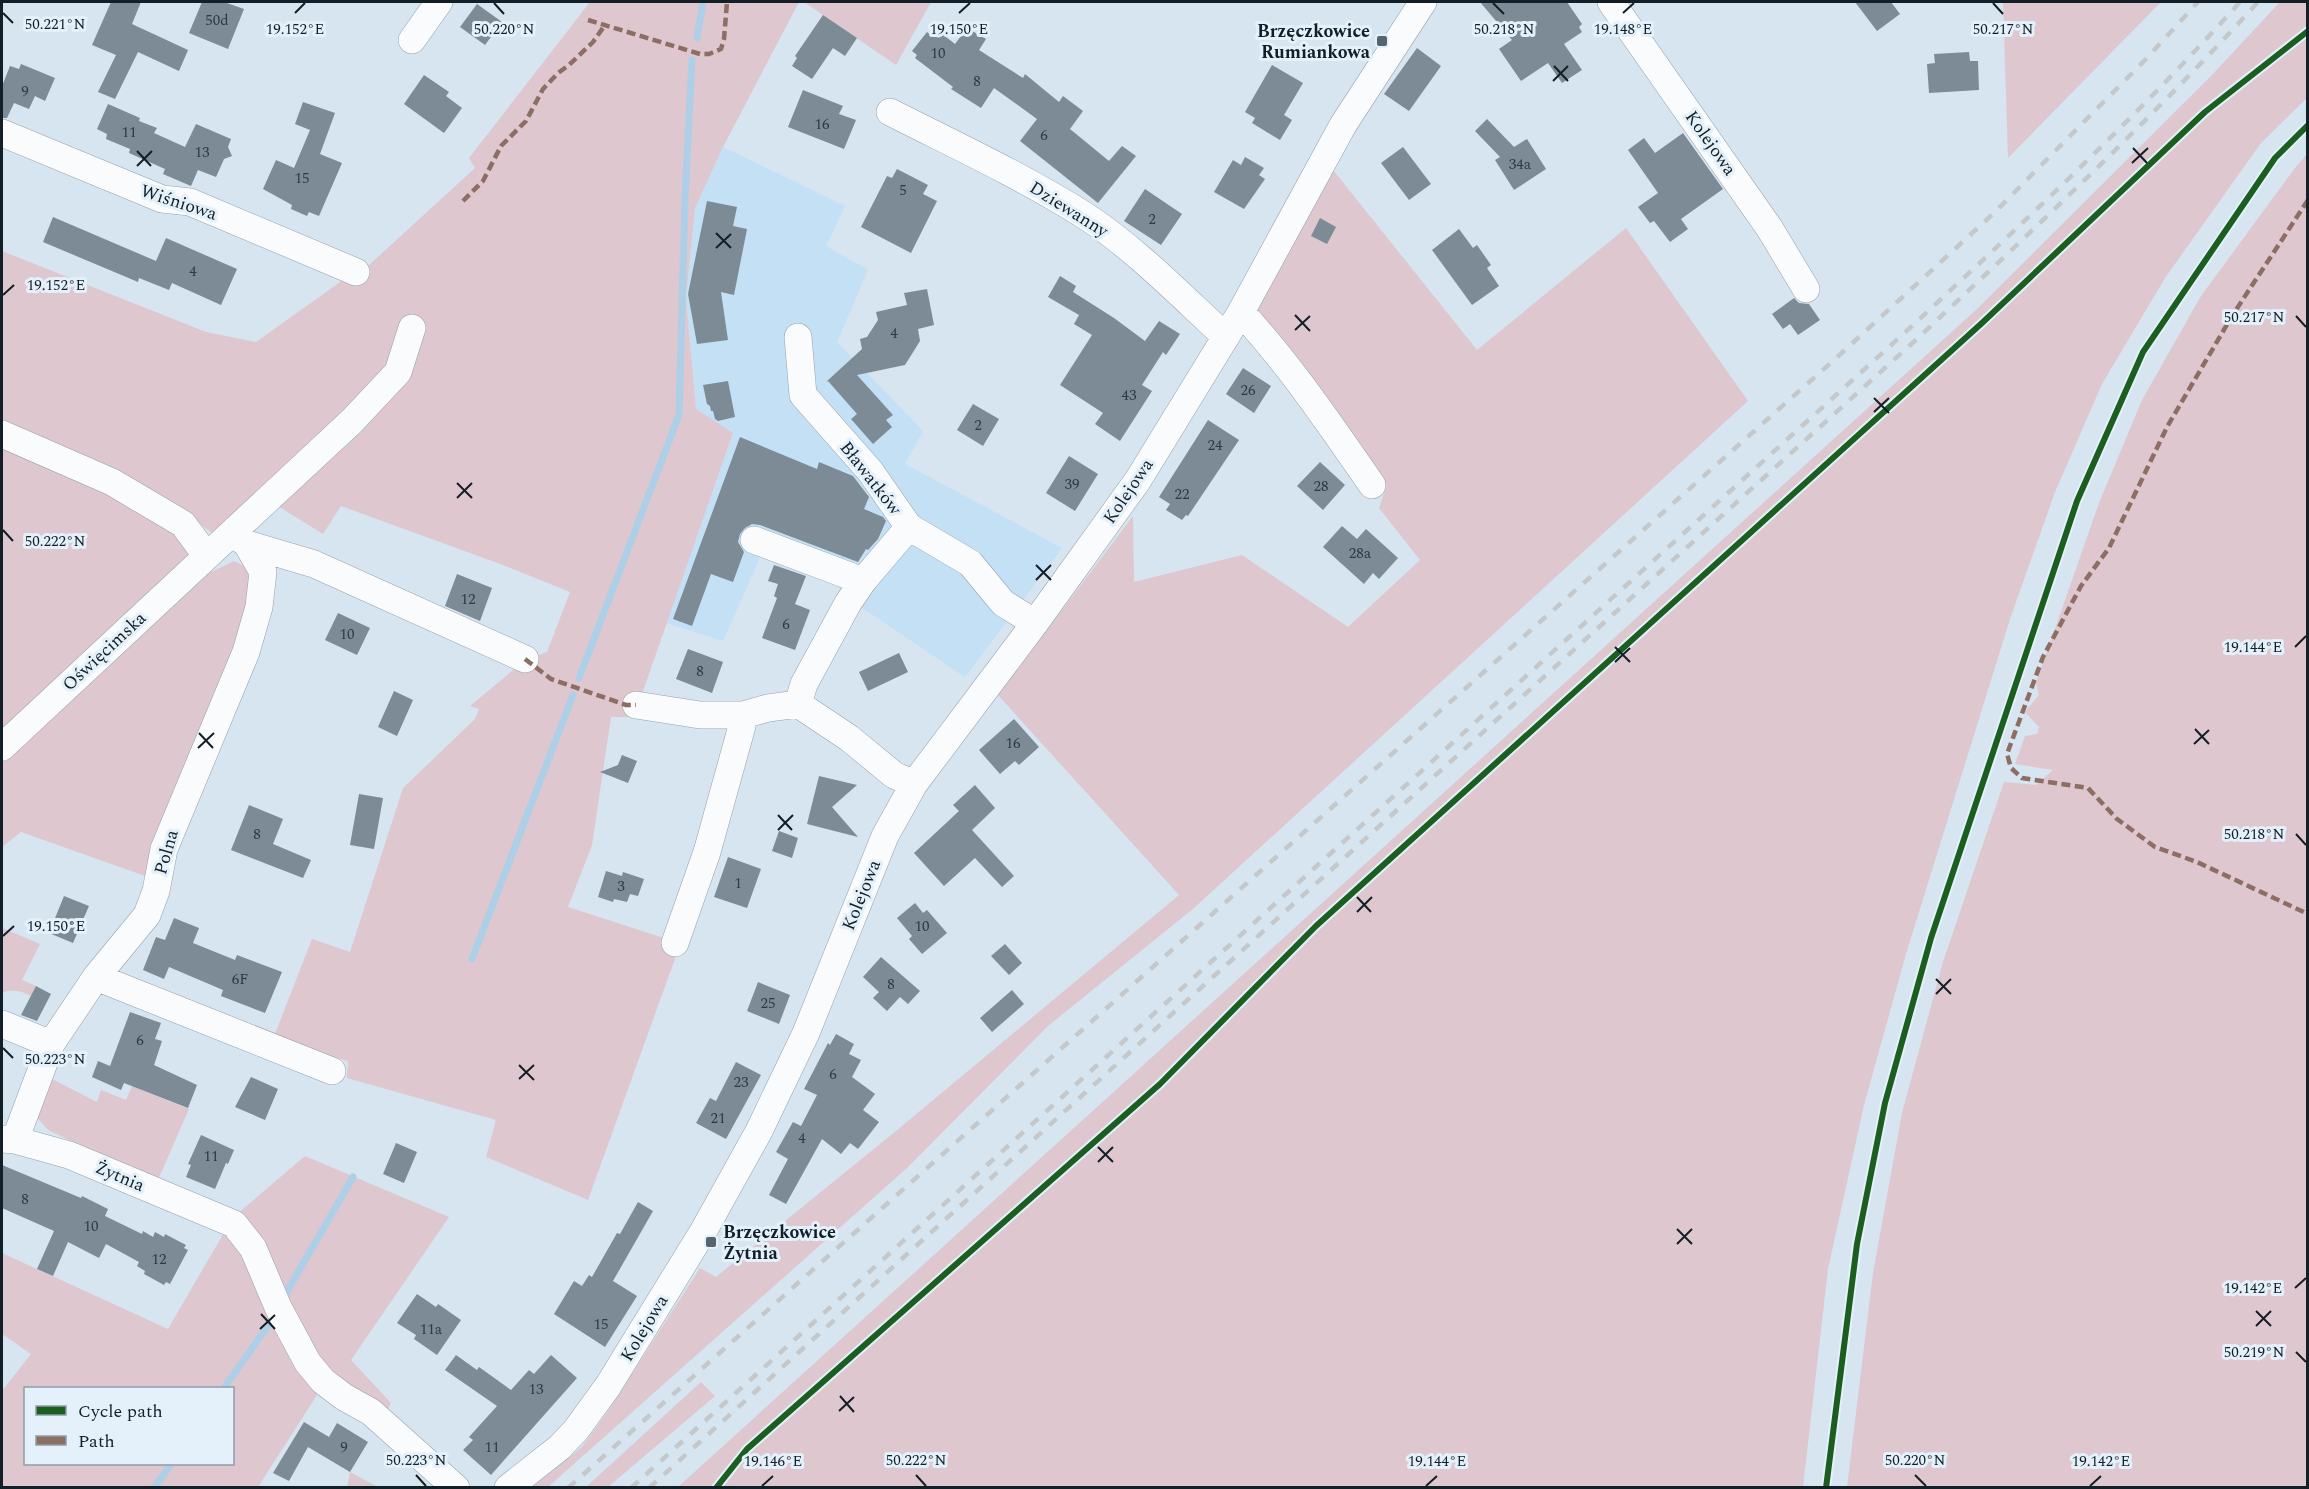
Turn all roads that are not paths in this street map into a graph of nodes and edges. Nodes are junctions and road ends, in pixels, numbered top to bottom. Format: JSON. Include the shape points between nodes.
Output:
{"nodes":[{"id":1,"x":439,"y":2,"type":"edge"},
{"id":2,"x":1421,"y":2,"type":"edge"},
{"id":3,"x":1611,"y":2,"type":"edge"},
{"id":4,"x":412,"y":40,"type":"dead end"},
{"id":5,"x":890,"y":112,"type":"dead end"},
{"id":6,"x":2,"y":133,"type":"edge"},
{"id":7,"x":356,"y":272,"type":"dead end"},
{"id":8,"x":1806,"y":289,"type":"dead end"},
{"id":9,"x":1241,"y":312,"type":"junction"},
{"id":10,"x":412,"y":328,"type":"dead end"},
{"id":11,"x":798,"y":337,"type":"dead end"},
{"id":12,"x":1226,"y":337,"type":"junction"},
{"id":13,"x":2,"y":434,"type":"edge"},
{"id":14,"x":1372,"y":485,"type":"dead end"},
{"id":15,"x":909,"y":526,"type":"junction"},
{"id":16,"x":239,"y":538,"type":"junction"},
{"id":17,"x":754,"y":540,"type":"dead end"},
{"id":18,"x":206,"y":555,"type":"junction"},
{"id":19,"x":863,"y":581,"type":"junction"},
{"id":20,"x":1035,"y":623,"type":"junction"},
{"id":21,"x":525,"y":659,"type":"dead end"},
{"id":22,"x":798,"y":704,"type":"junction"},
{"id":23,"x":636,"y":705,"type":"dead end"},
{"id":24,"x":742,"y":715,"type":"junction"},
{"id":25,"x":2,"y":747,"type":"edge"},
{"id":26,"x":914,"y":784,"type":"junction"},
{"id":27,"x":675,"y":943,"type":"dead end"},
{"id":28,"x":96,"y":977,"type":"junction"},
{"id":29,"x":2,"y":1024,"type":"edge"},
{"id":30,"x":51,"y":1044,"type":"junction"},
{"id":31,"x":332,"y":1071,"type":"dead end"},
{"id":32,"x":8,"y":1140,"type":"edge"},
{"id":33,"x":456,"y":1488,"type":"edge"},
{"id":34,"x":508,"y":1488,"type":"edge"}],
"edges":[{"from":1,"to":4,"type":"street"},
{"from":2,"to":9,"type":"street","name":"Kolejowa","via":[[1343,125]]},
{"from":3,"to":8,"type":"street","name":"Kolejowa","via":[[1770,229]]},
{"from":5,"to":12,"type":"street","name":"Dziewanny","via":[[1085,216],[1139,256]]},
{"from":6,"to":7,"type":"street","name":"Wiśniowa","via":[[162,199],[190,202]]},
{"from":9,"to":12,"type":"street","name":"Kolejowa"},
{"from":9,"to":14,"type":"street","via":[[1320,410]]},
{"from":10,"to":16,"type":"street","via":[[398,372]]},
{"from":11,"to":15,"type":"street","name":"Bławatków","via":[[803,395],[870,471]]},
{"from":12,"to":20,"type":"street","name":"Kolejowa","via":[[1138,480]]},
{"from":13,"to":18,"type":"street","via":[[111,482],[183,524]]},
{"from":15,"to":19,"type":"street","name":"Bławatków"},
{"from":15,"to":20,"type":"street","via":[[970,563],[1003,603]]},
{"from":16,"to":18,"type":"street","name":"Oświęcimska"},
{"from":16,"to":21,"type":"street","via":[[314,564]]},
{"from":16,"to":28,"type":"street","name":"Polna","via":[[263,572],[259,607],[246,652],[164,849],[147,915]]},
{"from":17,"to":19,"type":"street"},
{"from":18,"to":25,"type":"street","name":"Oświęcimska"},
{"from":19,"to":22,"type":"street","name":"Bławatków","via":[[804,684]]},
{"from":20,"to":26,"type":"street","name":"Kolejowa"},
{"from":22,"to":24,"type":"street"},
{"from":22,"to":26,"type":"street","via":[[894,775]]},
{"from":23,"to":24,"type":"street","via":[[700,715]]},
{"from":24,"to":27,"type":"street","via":[[706,852]]},
{"from":26,"to":34,"type":"street","name":"Kolejowa","via":[[863,886],[806,1033],[759,1131],[704,1230],[608,1386],[576,1430]]},
{"from":28,"to":30,"type":"street","name":"Polna"},
{"from":28,"to":31,"type":"street"},
{"from":29,"to":30,"type":"street"},
{"from":30,"to":32,"type":"street","name":"Polna"},
{"from":32,"to":33,"type":"street","name":"Żytnia","via":[[69,1155],[234,1224],[253,1248],[278,1307],[308,1363],[323,1381],[371,1413]]}]}
